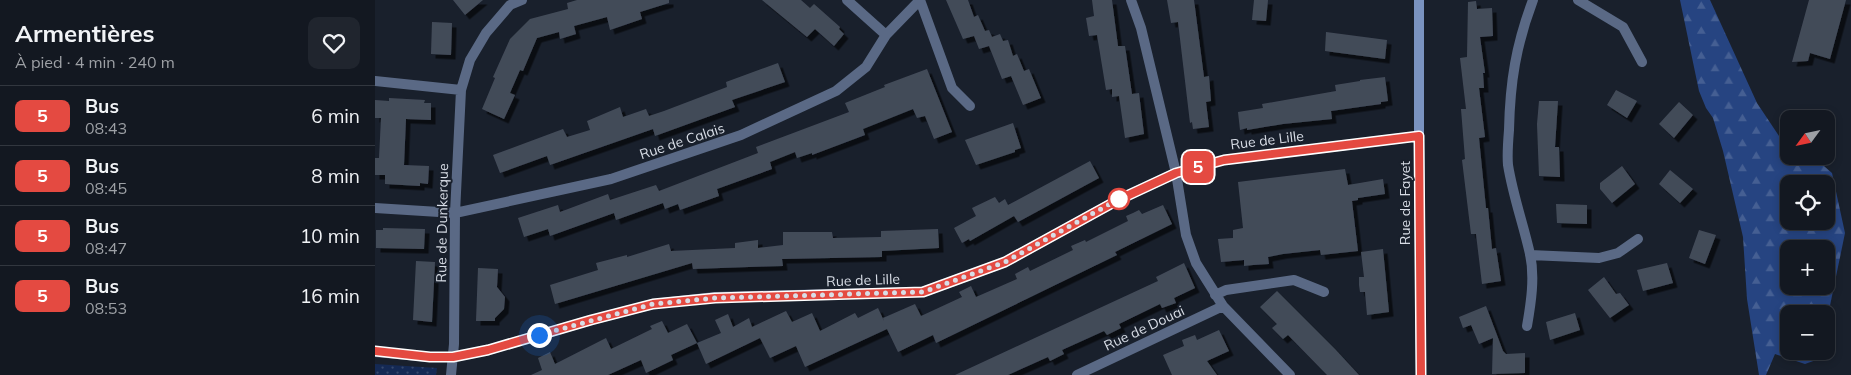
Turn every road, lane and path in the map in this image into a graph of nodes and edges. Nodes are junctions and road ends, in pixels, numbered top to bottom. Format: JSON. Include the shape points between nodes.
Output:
{"nodes":[{"id":1,"x":522,"y":0,"type":"edge"},
{"id":2,"x":847,"y":0,"type":"edge"},
{"id":3,"x":920,"y":0,"type":"edge"},
{"id":4,"x":1131,"y":0,"type":"edge"},
{"id":5,"x":1419,"y":0,"type":"edge"},
{"id":6,"x":1533,"y":0,"type":"edge"},
{"id":7,"x":1579,"y":0,"type":"edge"},
{"id":8,"x":508,"y":2,"type":"edge"},
{"id":9,"x":886,"y":35,"type":"junction"},
{"id":10,"x":1642,"y":62,"type":"dead end"},
{"id":11,"x":375,"y":80,"type":"edge"},
{"id":12,"x":461,"y":90,"type":"junction"},
{"id":13,"x":970,"y":106,"type":"dead end"},
{"id":14,"x":1419,"y":136,"type":"junction"},
{"id":15,"x":1176,"y":173,"type":"junction"},
{"id":16,"x":375,"y":208,"type":"edge"},
{"id":17,"x":455,"y":213,"type":"junction"},
{"id":18,"x":1638,"y":239,"type":"dead end"},
{"id":19,"x":1530,"y":255,"type":"junction"},
{"id":20,"x":1324,"y":292,"type":"dead end"},
{"id":21,"x":1215,"y":295,"type":"junction"},
{"id":22,"x":1223,"y":306,"type":"junction"},
{"id":23,"x":1527,"y":326,"type":"dead end"},
{"id":24,"x":375,"y":352,"type":"edge"},
{"id":25,"x":453,"y":357,"type":"junction"},
{"id":26,"x":451,"y":375,"type":"edge"},
{"id":27,"x":1077,"y":375,"type":"edge"},
{"id":28,"x":1290,"y":375,"type":"edge"},
{"id":29,"x":1421,"y":375,"type":"edge"}],
"edges":[{"from":1,"to":8,"type":"street","name":"Rue de Dunkerque"},
{"from":2,"to":9,"type":"street"},
{"from":3,"to":9,"type":"street","name":"Rue de Calais"},
{"from":3,"to":13,"type":"street","name":"Rue de Calais","via":[[952,88]]},
{"from":4,"to":15,"type":"street","via":[[1141,28]]},
{"from":5,"to":14,"type":"main road","name":"Rue de Fayet"},
{"from":6,"to":19,"type":"street","via":[[1514,62],[1509,100],[1508,163]]},
{"from":7,"to":10,"type":"street","via":[[1623,27]]},
{"from":8,"to":12,"type":"street","name":"Rue de Dunkerque","via":[[470,60]]},
{"from":9,"to":17,"type":"street","name":"Rue de Calais","via":[[866,67],[836,91],[741,135],[611,178]]},
{"from":11,"to":12,"type":"street"},
{"from":12,"to":17,"type":"street","name":"Rue de Dunkerque"},
{"from":14,"to":15,"type":"street","name":"Rue de Lille","via":[[1224,160]]},
{"from":14,"to":29,"type":"main road","name":"Rue de Fayet"},
{"from":15,"to":21,"type":"street","via":[[1186,235]]},
{"from":15,"to":25,"type":"street","name":"Rue de Lille","via":[[1118,200],[1005,262],[923,292],[715,298],[653,304]]},
{"from":16,"to":17,"type":"street","name":"Rue de Calais"},
{"from":17,"to":25,"type":"street","name":"Rue de Dunkerque"},
{"from":18,"to":19,"type":"street","via":[[1618,253],[1599,258]]},
{"from":19,"to":23,"type":"street","via":[[1532,295]]},
{"from":20,"to":21,"type":"street","via":[[1294,280],[1226,290]]},
{"from":21,"to":22,"type":"street"},
{"from":22,"to":27,"type":"street","name":"Rue de Douai"},
{"from":22,"to":28,"type":"street"},
{"from":24,"to":25,"type":"street","name":"Rue de Lille"},
{"from":25,"to":26,"type":"street","name":"Rue de Dunkerque"}]}
